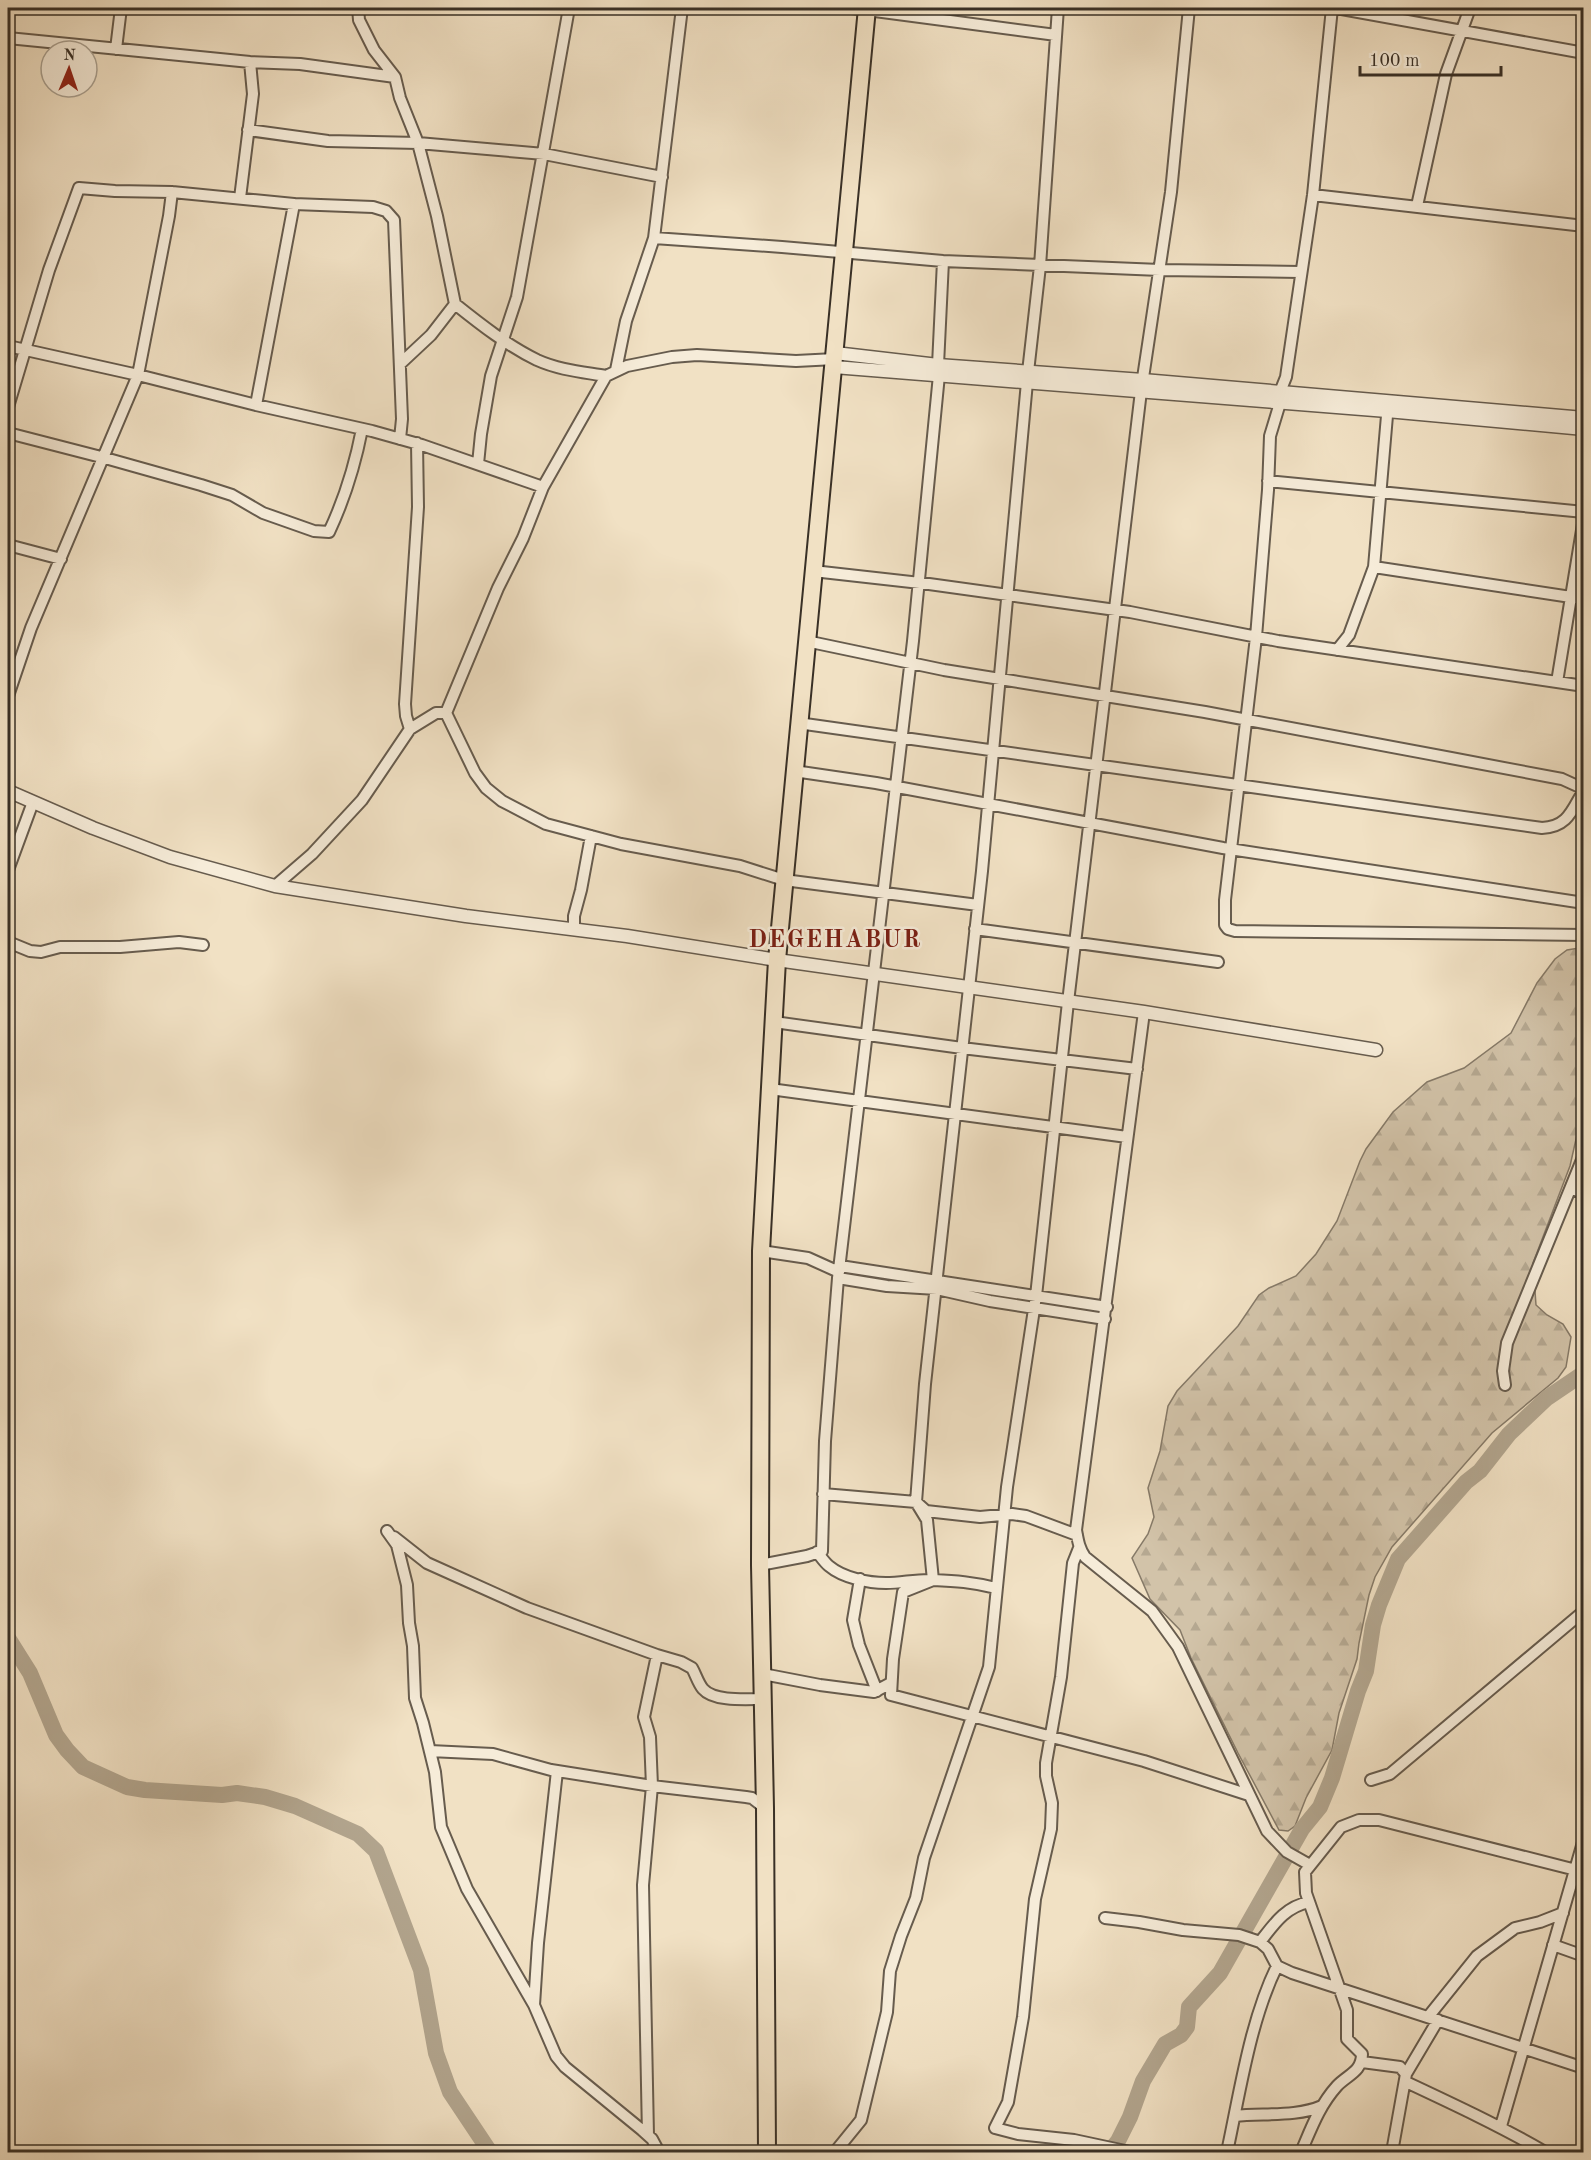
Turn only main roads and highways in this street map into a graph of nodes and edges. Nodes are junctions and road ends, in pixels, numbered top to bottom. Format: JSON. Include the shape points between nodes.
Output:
{"nodes":[{"id":1,"x":862,"y":8,"type":"edge"},
{"id":2,"x":767,"y":2152,"type":"edge"}],
"edges":[{"from":1,"to":2,"type":"highway","via":[[835,360],[777,960],[762,1251],[760,1565]]}]}
